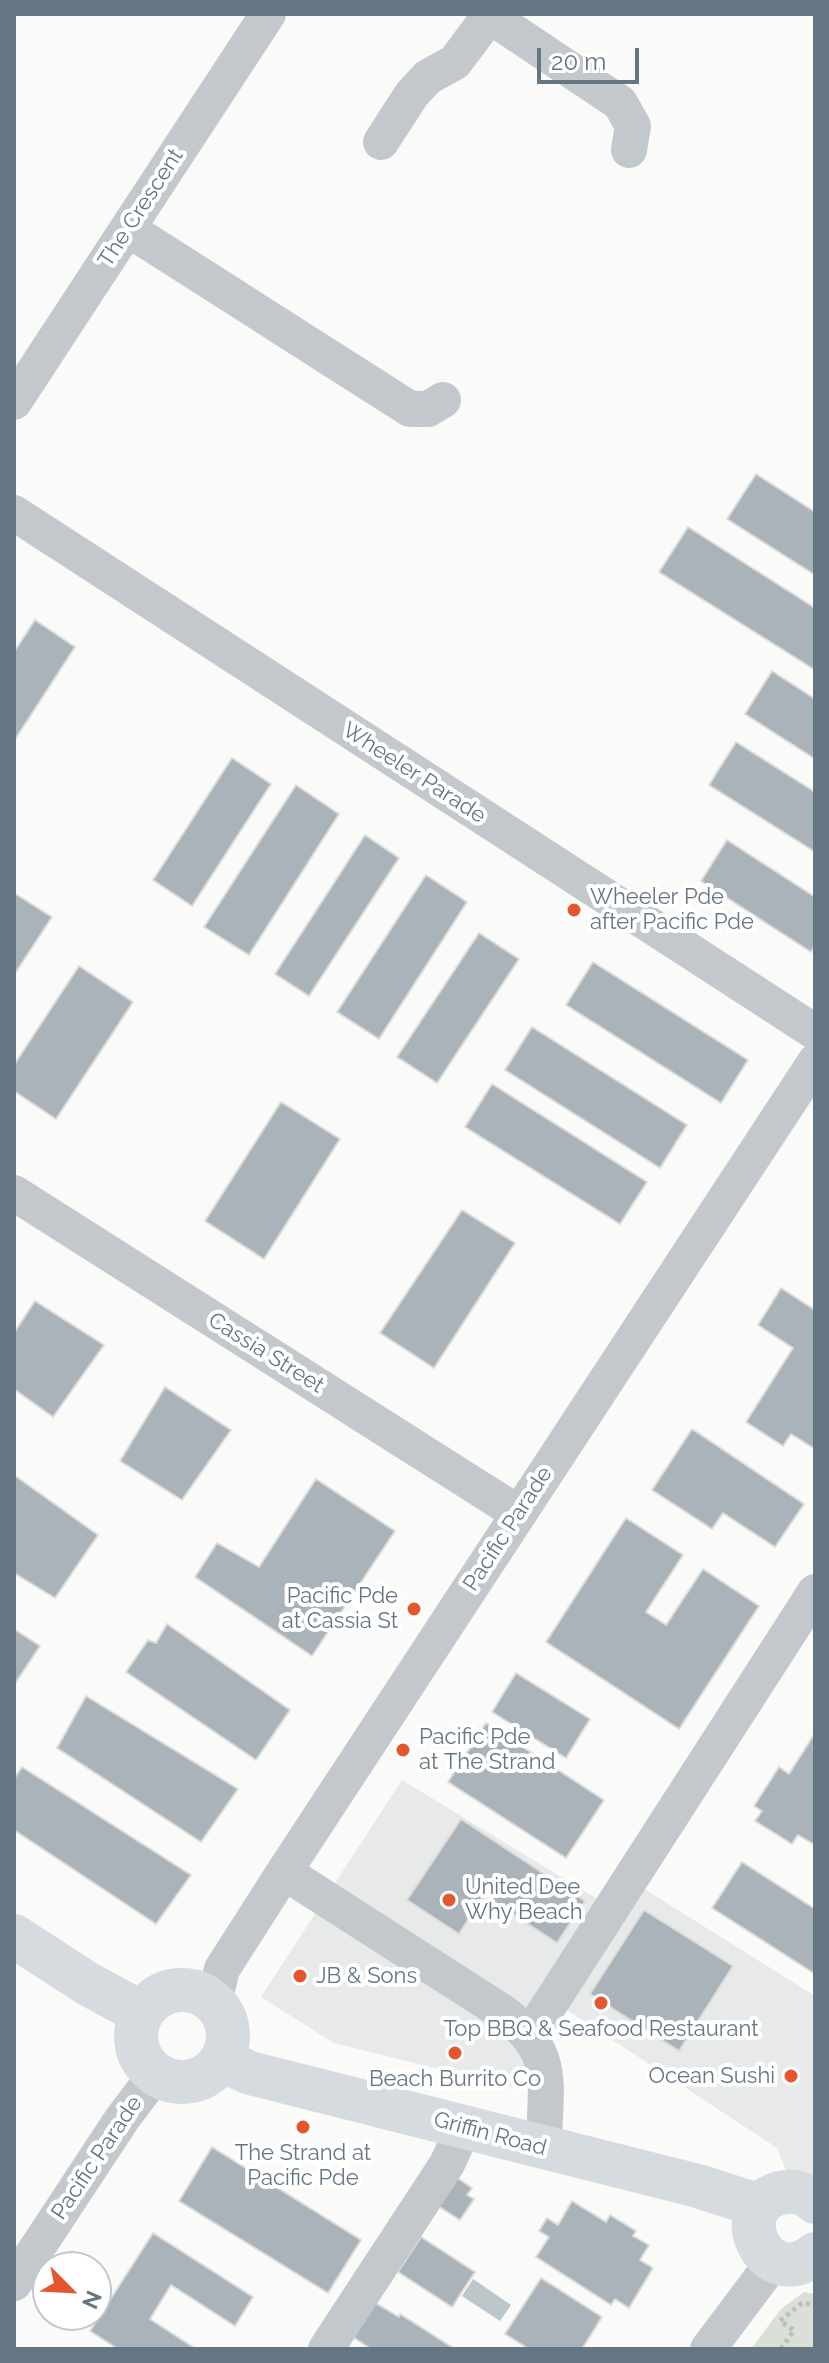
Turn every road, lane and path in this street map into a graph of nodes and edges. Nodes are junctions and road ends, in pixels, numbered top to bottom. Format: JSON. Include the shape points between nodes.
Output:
{"nodes":[{"id":1,"x":268,"y":14,"type":"edge"},
{"id":2,"x":488,"y":15,"type":"edge"},
{"id":3,"x":381,"y":142,"type":"dead end"},
{"id":4,"x":629,"y":150,"type":"dead end"},
{"id":5,"x":128,"y":229,"type":"junction"},
{"id":6,"x":443,"y":400,"type":"dead end"},
{"id":7,"x":14,"y":402,"type":"edge"},
{"id":8,"x":14,"y":513,"type":"edge"},
{"id":9,"x":815,"y":1032,"type":"edge"},
{"id":10,"x":815,"y":1062,"type":"edge"},
{"id":11,"x":14,"y":1193,"type":"edge"},
{"id":12,"x":518,"y":1513,"type":"junction"},
{"id":13,"x":815,"y":1592,"type":"edge"},
{"id":14,"x":284,"y":1872,"type":"junction"},
{"id":15,"x":14,"y":1936,"type":"edge"},
{"id":16,"x":214,"y":2002,"type":"junction"},
{"id":17,"x":142,"y":2013,"type":"junction"},
{"id":18,"x":530,"y":2035,"type":"junction"},
{"id":19,"x":221,"y":2060,"type":"junction"},
{"id":20,"x":156,"y":2074,"type":"junction"},
{"id":21,"x":464,"y":2127,"type":"junction"},
{"id":22,"x":544,"y":2149,"type":"junction"},
{"id":23,"x":813,"y":2197,"type":"edge"},
{"id":24,"x":760,"y":2206,"type":"junction"},
{"id":25,"x":794,"y":2258,"type":"edge"},
{"id":26,"x":14,"y":2283,"type":"edge"},
{"id":27,"x":815,"y":2305,"type":"edge"},
{"id":28,"x":326,"y":2349,"type":"edge"},
{"id":29,"x":708,"y":2349,"type":"edge"},
{"id":30,"x":781,"y":2349,"type":"edge"}],
"edges":[{"from":1,"to":5,"type":"street","name":"The Crescent"},
{"from":2,"to":3,"type":"street","via":[[455,62],[428,77],[412,94]]},
{"from":2,"to":4,"type":"street","via":[[620,103],[633,126]]},
{"from":5,"to":6,"type":"street","via":[[410,409],[428,409]]},
{"from":5,"to":7,"type":"street","name":"The Crescent"},
{"from":8,"to":9,"type":"street","name":"Wheeler Parade"},
{"from":10,"to":12,"type":"street","name":"Pacific Parade"},
{"from":11,"to":12,"type":"street","name":"Cassia Street"},
{"from":12,"to":14,"type":"street","name":"Pacific Parade"},
{"from":13,"to":18,"type":"street"},
{"from":14,"to":16,"type":"street","name":"Pacific Parade","via":[[222,1969]]},
{"from":14,"to":18,"type":"street"},
{"from":15,"to":17,"type":"main road"},
{"from":16,"to":17,"type":"main road","via":[[190,1990],[176,1990]]},
{"from":16,"to":19,"type":"main road","via":[[227,2024]]},
{"from":17,"to":20,"type":"main road","via":[[136,2039]]},
{"from":18,"to":22,"type":"street","via":[[546,2072]]},
{"from":19,"to":20,"type":"main road","via":[[192,2081]]},
{"from":19,"to":21,"type":"main road","name":"Griffin Road","via":[[250,2073]]},
{"from":20,"to":26,"type":"street","name":"Pacific Parade"},
{"from":21,"to":22,"type":"main road","name":"Griffin Road"},
{"from":21,"to":28,"type":"street","via":[[447,2164]]},
{"from":22,"to":24,"type":"main road","name":"Griffin Road"},
{"from":23,"to":24,"type":"main road","via":[[789,2191]]},
{"from":24,"to":25,"type":"main road","via":[[754,2238],[765,2255]]},
{"from":25,"to":29,"type":"street"},
{"from":27,"to":30,"type":"path","via":[[802,2303],[780,2321],[794,2330]]}]}
